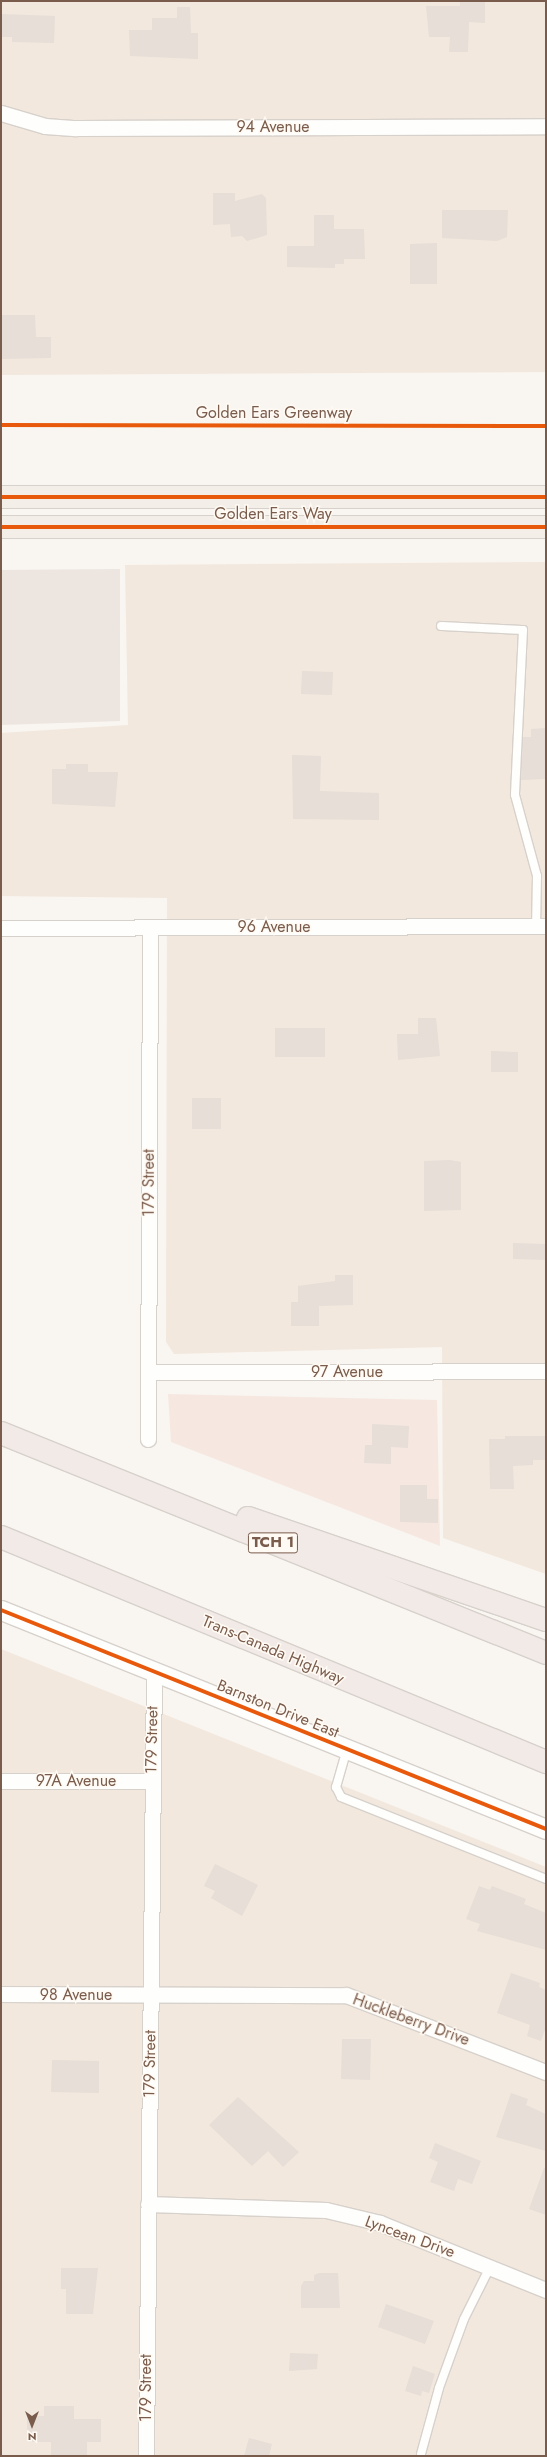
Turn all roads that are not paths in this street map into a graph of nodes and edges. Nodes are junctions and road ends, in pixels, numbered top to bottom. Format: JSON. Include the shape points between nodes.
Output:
{"nodes":[{"id":1,"x":1,"y":113,"type":"edge"},
{"id":2,"x":546,"y":126,"type":"edge"},
{"id":3,"x":1,"y":497,"type":"edge"},
{"id":4,"x":546,"y":497,"type":"edge"},
{"id":5,"x":546,"y":526,"type":"edge"},
{"id":6,"x":1,"y":527,"type":"edge"},
{"id":7,"x":441,"y":626,"type":"dead end"},
{"id":8,"x":541,"y":926,"type":"edge"},
{"id":9,"x":1,"y":928,"type":"edge"},
{"id":10,"x":150,"y":928,"type":"junction"},
{"id":11,"x":546,"y":1371,"type":"edge"},
{"id":12,"x":149,"y":1372,"type":"junction"},
{"id":13,"x":7,"y":1436,"type":"edge"},
{"id":14,"x":148,"y":1439,"type":"dead end"},
{"id":15,"x":1,"y":1537,"type":"edge"},
{"id":16,"x":1,"y":1610,"type":"edge"},
{"id":17,"x":546,"y":1620,"type":"edge"},
{"id":18,"x":546,"y":1653,"type":"edge"},
{"id":19,"x":154,"y":1672,"type":"junction"},
{"id":20,"x":347,"y":1749,"type":"junction"},
{"id":21,"x":546,"y":1762,"type":"edge"},
{"id":22,"x":1,"y":1781,"type":"edge"},
{"id":23,"x":152,"y":1781,"type":"junction"},
{"id":24,"x":546,"y":1830,"type":"edge"},
{"id":25,"x":546,"y":1879,"type":"edge"},
{"id":26,"x":1,"y":1994,"type":"edge"},
{"id":27,"x":150,"y":1995,"type":"junction"},
{"id":28,"x":546,"y":2072,"type":"edge"},
{"id":29,"x":148,"y":2204,"type":"junction"},
{"id":30,"x":490,"y":2267,"type":"junction"},
{"id":31,"x":546,"y":2290,"type":"edge"},
{"id":32,"x":421,"y":2454,"type":"dead end"},
{"id":33,"x":146,"y":2456,"type":"edge"}],
"edges":[{"from":1,"to":2,"type":"street","name":"94 Avenue","via":[[45,126],[76,128]]},
{"from":3,"to":4,"type":"main road","name":"Golden Ears Way"},
{"from":5,"to":6,"type":"main road","name":"Golden Ears Way"},
{"from":7,"to":8,"type":"lane","via":[[523,630],[515,794],[537,876]]},
{"from":8,"to":10,"type":"street","name":"96 Avenue"},
{"from":9,"to":10,"type":"street","name":"96 Avenue"},
{"from":10,"to":12,"type":"street","name":"179 Street"},
{"from":11,"to":12,"type":"street","name":"97 Avenue"},
{"from":12,"to":14,"type":"street","name":"179 Street"},
{"from":13,"to":17,"type":"highway"},
{"from":13,"to":18,"type":"highway","number":"TCH 1"},
{"from":15,"to":21,"type":"highway","name":"Trans-Canada Highway"},
{"from":16,"to":19,"type":"street","name":"Barnston Drive East"},
{"from":19,"to":20,"type":"street","name":"Barnston Drive East"},
{"from":19,"to":23,"type":"street","name":"179 Street"},
{"from":20,"to":24,"type":"street","name":"Barnston Drive East"},
{"from":20,"to":25,"type":"lane","via":[[336,1787],[341,1797]]},
{"from":22,"to":23,"type":"street","name":"97A Avenue"},
{"from":23,"to":27,"type":"street","name":"179 Street"},
{"from":26,"to":27,"type":"street","name":"98 Avenue"},
{"from":27,"to":28,"type":"street","name":"Huckleberry Drive","via":[[329,1994],[359,1998]]},
{"from":27,"to":29,"type":"street","name":"179 Street"},
{"from":29,"to":30,"type":"street","name":"Lyncean Drive","via":[[326,2210],[380,2223]]},
{"from":29,"to":33,"type":"street","name":"179 Street"},
{"from":30,"to":31,"type":"street","name":"Lyncean Drive"},
{"from":30,"to":32,"type":"lane","via":[[464,2319],[439,2388]]}]}
